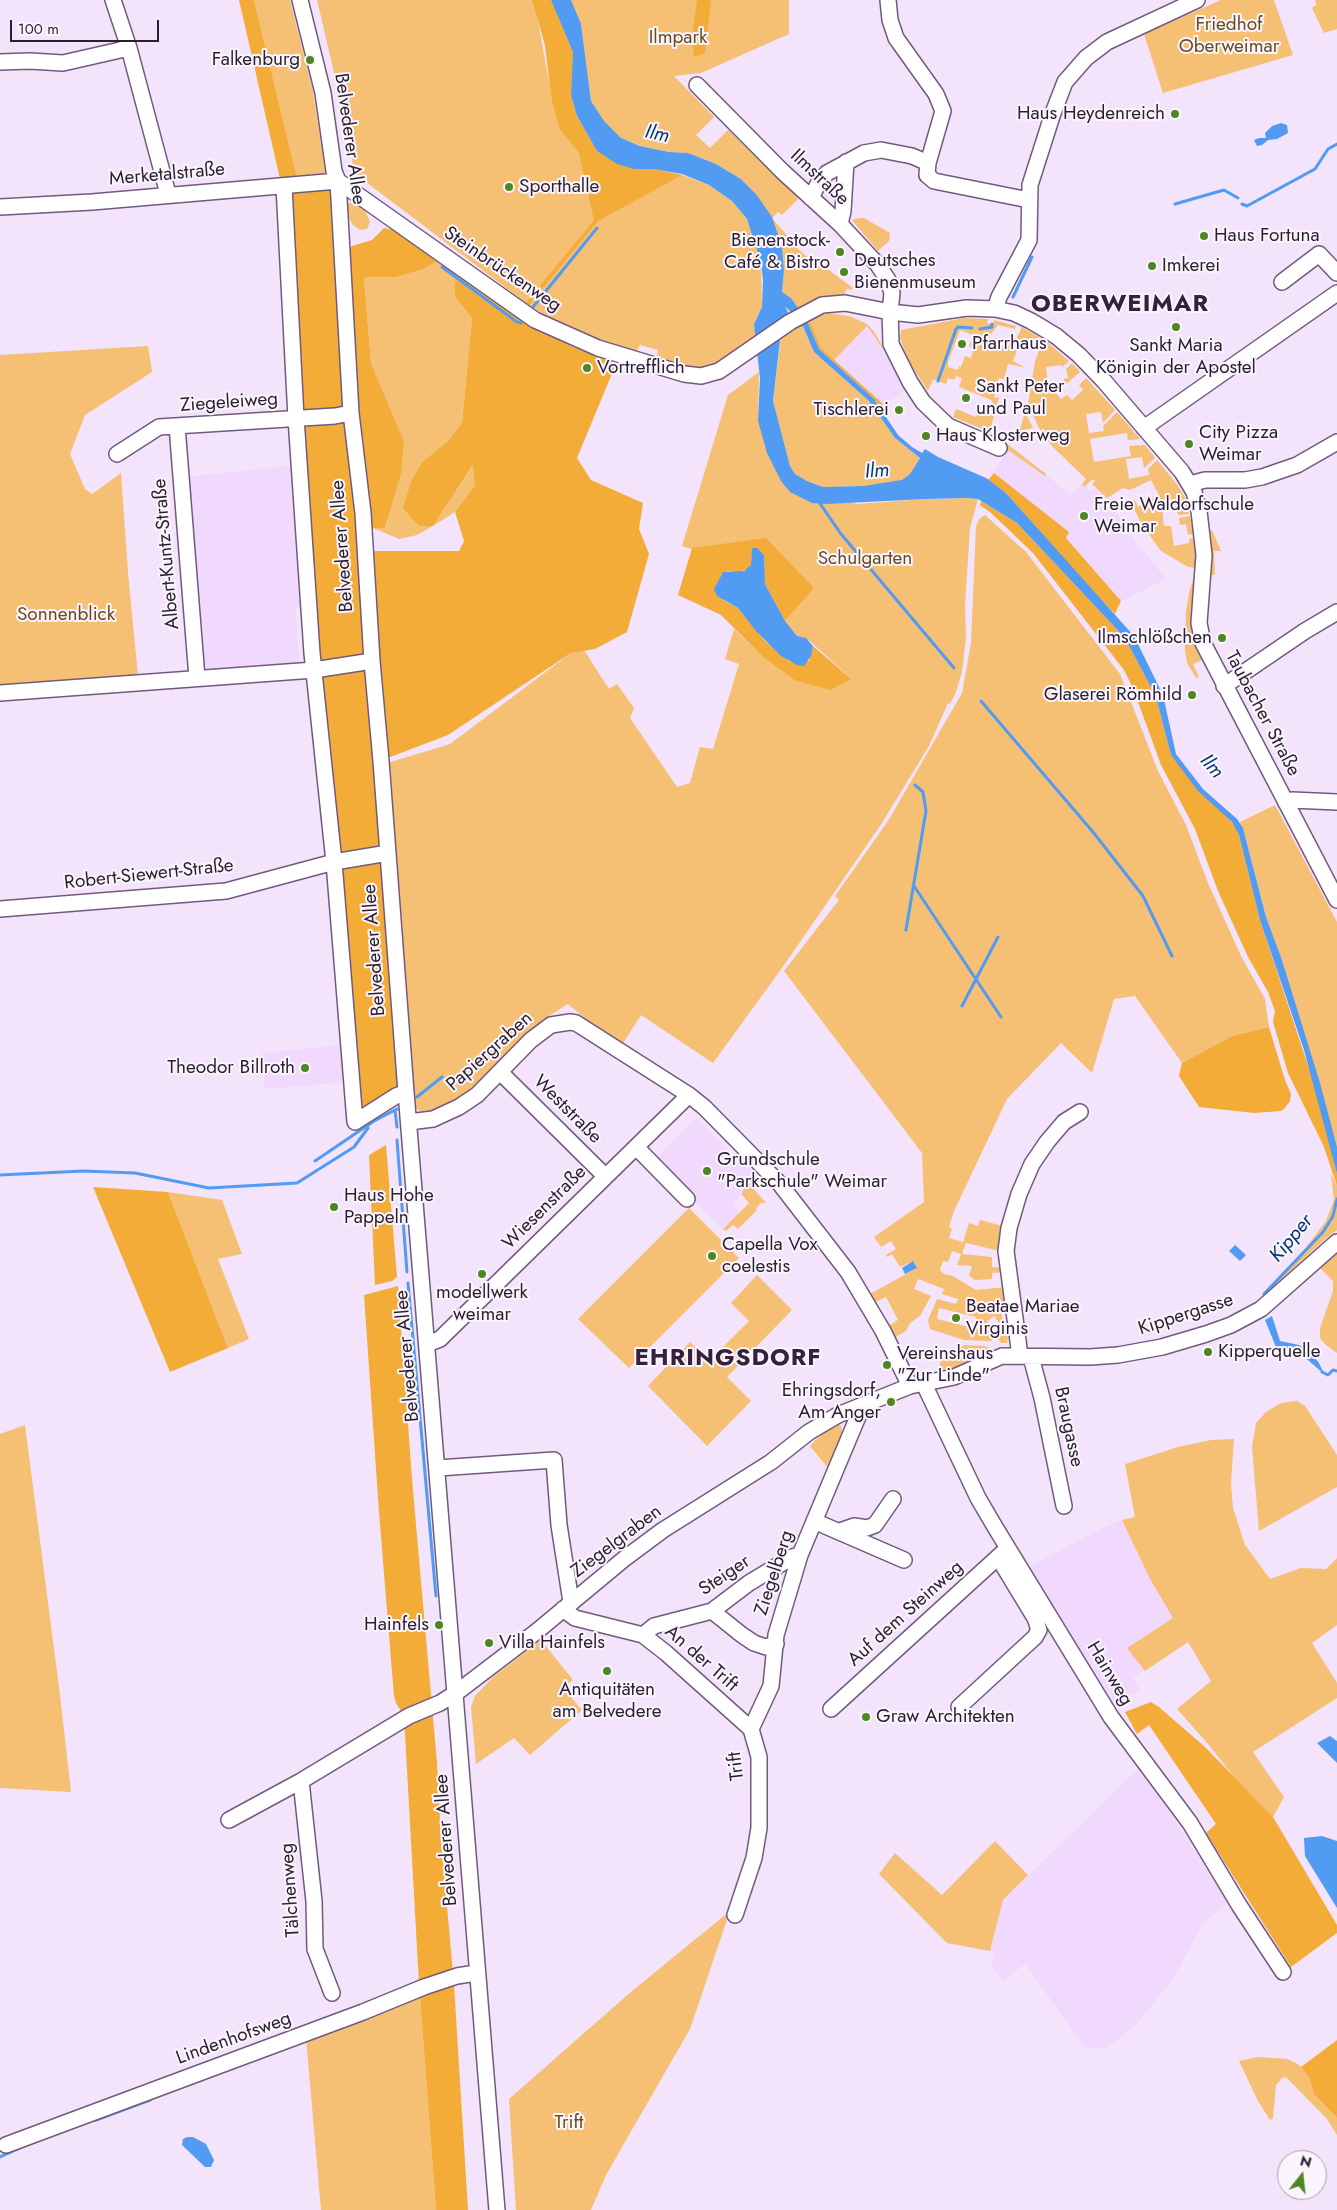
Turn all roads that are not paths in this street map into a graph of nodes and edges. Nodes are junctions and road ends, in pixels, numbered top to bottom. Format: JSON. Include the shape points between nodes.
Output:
{"nodes":[{"id":1,"x":113,"y":0,"type":"edge"},
{"id":2,"x":300,"y":0,"type":"edge"},
{"id":3,"x":888,"y":0,"type":"edge"},
{"id":4,"x":1197,"y":0,"type":"edge"},
{"id":5,"x":129,"y":48,"type":"junction"},
{"id":6,"x":0,"y":62,"type":"edge"},
{"id":7,"x":696,"y":85,"type":"dead end"},
{"id":8,"x":846,"y":162,"type":"junction"},
{"id":9,"x":928,"y":163,"type":"junction"},
{"id":10,"x":338,"y":181,"type":"junction"},
{"id":11,"x":284,"y":186,"type":"junction"},
{"id":12,"x":0,"y":191,"type":"edge"},
{"id":13,"x":168,"y":194,"type":"junction"},
{"id":14,"x":811,"y":198,"type":"junction"},
{"id":15,"x":1029,"y":200,"type":"junction"},
{"id":16,"x":2,"y":206,"type":"edge"},
{"id":17,"x":840,"y":224,"type":"junction"},
{"id":18,"x":1337,"y":273,"type":"edge"},
{"id":19,"x":1282,"y":282,"type":"dead end"},
{"id":20,"x":1337,"y":293,"type":"edge"},
{"id":21,"x":995,"y":309,"type":"junction"},
{"id":22,"x":890,"y":312,"type":"junction"},
{"id":23,"x":351,"y":413,"type":"junction"},
{"id":24,"x":296,"y":418,"type":"junction"},
{"id":25,"x":177,"y":426,"type":"junction"},
{"id":26,"x":1144,"y":428,"type":"junction"},
{"id":27,"x":1337,"y":442,"type":"edge"},
{"id":28,"x":1000,"y":448,"type":"dead end"},
{"id":29,"x":117,"y":454,"type":"dead end"},
{"id":30,"x":1190,"y":484,"type":"junction"},
{"id":31,"x":1337,"y":612,"type":"edge"},
{"id":32,"x":372,"y":661,"type":"junction"},
{"id":33,"x":314,"y":670,"type":"junction"},
{"id":34,"x":197,"y":678,"type":"junction"},
{"id":35,"x":1224,"y":686,"type":"junction"},
{"id":36,"x":0,"y":693,"type":"edge"},
{"id":37,"x":1337,"y":802,"type":"edge"},
{"id":38,"x":1286,"y":803,"type":"junction"},
{"id":39,"x":388,"y":853,"type":"junction"},
{"id":40,"x":334,"y":862,"type":"junction"},
{"id":41,"x":1337,"y":900,"type":"edge"},
{"id":42,"x":0,"y":909,"type":"edge"},
{"id":43,"x":570,"y":1022,"type":"joint"},
{"id":44,"x":500,"y":1072,"type":"junction"},
{"id":45,"x":406,"y":1092,"type":"junction"},
{"id":46,"x":689,"y":1095,"type":"junction"},
{"id":47,"x":1080,"y":1112,"type":"dead end"},
{"id":48,"x":409,"y":1122,"type":"junction"},
{"id":49,"x":636,"y":1147,"type":"junction"},
{"id":50,"x":605,"y":1176,"type":"junction"},
{"id":51,"x":687,"y":1200,"type":"dead end"},
{"id":52,"x":1337,"y":1242,"type":"edge"},
{"id":53,"x":427,"y":1344,"type":"junction"},
{"id":54,"x":1025,"y":1357,"type":"junction"},
{"id":55,"x":917,"y":1385,"type":"junction"},
{"id":56,"x":862,"y":1406,"type":"junction"},
{"id":57,"x":438,"y":1468,"type":"junction"},
{"id":58,"x":893,"y":1499,"type":"dead end"},
{"id":59,"x":1064,"y":1506,"type":"dead end"},
{"id":60,"x":814,"y":1520,"type":"junction"},
{"id":61,"x":840,"y":1531,"type":"junction"},
{"id":62,"x":1003,"y":1552,"type":"junction"},
{"id":63,"x":800,"y":1555,"type":"junction"},
{"id":64,"x":904,"y":1560,"type":"dead end"},
{"id":65,"x":567,"y":1606,"type":"junction"},
{"id":66,"x":712,"y":1611,"type":"junction"},
{"id":67,"x":642,"y":1635,"type":"junction"},
{"id":68,"x":776,"y":1644,"type":"junction"},
{"id":69,"x":456,"y":1693,"type":"junction"},
{"id":70,"x":959,"y":1707,"type":"dead end"},
{"id":71,"x":831,"y":1709,"type":"dead end"},
{"id":72,"x":751,"y":1729,"type":"junction"},
{"id":73,"x":301,"y":1781,"type":"junction"},
{"id":74,"x":229,"y":1820,"type":"dead end"},
{"id":75,"x":735,"y":1915,"type":"dead end"},
{"id":76,"x":1283,"y":1972,"type":"dead end"},
{"id":77,"x":476,"y":1974,"type":"junction"},
{"id":78,"x":332,"y":1993,"type":"dead end"},
{"id":79,"x":6,"y":2145,"type":"dead end"},
{"id":80,"x":497,"y":2210,"type":"edge"}],
"edges":[{"from":1,"to":5,"type":"street"},
{"from":2,"to":10,"type":"street","name":"Belvederer Allee","via":[[323,93]]},
{"from":3,"to":9,"type":"street","via":[[896,38],[936,94],[943,111]]},
{"from":4,"to":15,"type":"street","via":[[1107,42],[1086,58],[1065,82],[1030,185]]},
{"from":5,"to":6,"type":"street","via":[[63,63]]},
{"from":5,"to":13,"type":"street"},
{"from":7,"to":14,"type":"street","name":"Ilmstraße"},
{"from":8,"to":9,"type":"street","via":[[864,153],[881,150]]},
{"from":8,"to":14,"type":"street","via":[[827,173]]},
{"from":8,"to":17,"type":"street"},
{"from":9,"to":15,"type":"street","via":[[928,175],[934,181]]},
{"from":10,"to":11,"type":"street","name":"Merketalstraße"},
{"from":10,"to":22,"type":"street","name":"Steinbrückenweg","via":[[522,311],[572,338],[659,368],[700,376],[720,371],[822,305],[845,304]]},
{"from":10,"to":23,"type":"street","name":"Belvederer Allee"},
{"from":11,"to":13,"type":"street","name":"Merketalstraße"},
{"from":11,"to":24,"type":"street","name":"Belvederer Allee"},
{"from":12,"to":16,"type":"street"},
{"from":13,"to":16,"type":"street","name":"Merketalstraße"},
{"from":14,"to":17,"type":"street","name":"Ilmstraße"},
{"from":15,"to":21,"type":"street","via":[[1029,240]]},
{"from":17,"to":22,"type":"street","name":"Ilmstraße","via":[[888,280],[892,293]]},
{"from":18,"to":19,"type":"street","via":[[1319,254]]},
{"from":20,"to":26,"type":"street"},
{"from":21,"to":22,"type":"street","name":"Taubacher Straße","via":[[967,308],[918,315]]},
{"from":21,"to":26,"type":"street","name":"Taubacher Straße","via":[[1014,313],[1045,329],[1079,355]]},
{"from":22,"to":28,"type":"street","name":"Ilmstraße","via":[[891,344],[923,402],[948,426]]},
{"from":23,"to":24,"type":"street","name":"Ziegeleiweg"},
{"from":23,"to":32,"type":"street","name":"Belvederer Allee","via":[[363,513]]},
{"from":24,"to":25,"type":"street","name":"Ziegeleiweg"},
{"from":24,"to":33,"type":"street","name":"Belvederer Allee"},
{"from":25,"to":29,"type":"street","name":"Ziegeleiweg","via":[[159,427]]},
{"from":25,"to":34,"type":"street","name":"Albert-Kuntz-Straße"},
{"from":26,"to":30,"type":"street","name":"Taubacher Straße"},
{"from":27,"to":30,"type":"street","via":[[1297,465],[1262,477],[1238,481],[1205,480]]},
{"from":30,"to":35,"type":"street","name":"Taubacher Straße","via":[[1197,503],[1204,555],[1201,633]]},
{"from":31,"to":35,"type":"street"},
{"from":32,"to":33,"type":"street"},
{"from":32,"to":39,"type":"street","name":"Belvederer Allee"},
{"from":33,"to":34,"type":"street"},
{"from":33,"to":40,"type":"street","name":"Belvederer Allee"},
{"from":34,"to":36,"type":"street"},
{"from":35,"to":38,"type":"street","name":"Taubacher Straße"},
{"from":37,"to":38,"type":"street","via":[[1292,800]]},
{"from":38,"to":41,"type":"street","name":"Taubacher Straße"},
{"from":39,"to":40,"type":"street","name":"Robert-Siewert-Straße"},
{"from":39,"to":45,"type":"street","name":"Belvederer Allee"},
{"from":40,"to":42,"type":"street","name":"Robert-Siewert-Straße","via":[[226,891]]},
{"from":40,"to":45,"type":"street","name":"Belvederer Allee","via":[[356,1122]]},
{"from":43,"to":44,"type":"street","name":"Papiergraben","via":[[551,1025],[531,1040]]},
{"from":43,"to":46,"type":"street","name":"Hainweg","via":[[588,1030]]},
{"from":44,"to":48,"type":"street","name":"Papiergraben","via":[[460,1107],[433,1119]]},
{"from":44,"to":50,"type":"street","name":"Weststraße"},
{"from":45,"to":48,"type":"street","name":"Belvederer Allee"},
{"from":46,"to":49,"type":"street","name":"Wiesenstraße"},
{"from":46,"to":55,"type":"street","name":"Hainweg","via":[[774,1178],[823,1238],[848,1272]]},
{"from":47,"to":54,"type":"street","name":"Braugasse","via":[[1064,1122],[1032,1164],[1018,1194],[1009,1228],[1006,1251]]},
{"from":48,"to":53,"type":"street","name":"Belvederer Allee"},
{"from":49,"to":50,"type":"street","name":"Wiesenstraße"},
{"from":49,"to":51,"type":"street"},
{"from":50,"to":53,"type":"street","name":"Wiesenstraße","via":[[440,1339]]},
{"from":52,"to":54,"type":"street","name":"Kippergasse","via":[[1261,1308],[1231,1325],[1162,1347],[1118,1355]]},
{"from":53,"to":57,"type":"street","name":"Belvederer Allee"},
{"from":54,"to":55,"type":"street","name":"Kippergasse","via":[[1002,1356],[954,1377]]},
{"from":54,"to":59,"type":"street","name":"Braugasse","via":[[1042,1398]]},
{"from":55,"to":56,"type":"street","name":"Ziegelgraben"},
{"from":55,"to":62,"type":"street","name":"Hainweg"},
{"from":56,"to":60,"type":"street","name":"Ziegelberg"},
{"from":56,"to":65,"type":"street","name":"Ziegelgraben","via":[[850,1409],[809,1432],[772,1462],[663,1530]]},
{"from":57,"to":65,"type":"street","via":[[554,1460]]},
{"from":57,"to":69,"type":"street","name":"Belvederer Allee"},
{"from":58,"to":61,"type":"street","via":[[875,1525],[867,1528],[854,1526]]},
{"from":60,"to":61,"type":"street"},
{"from":60,"to":63,"type":"street","name":"Ziegelberg"},
{"from":61,"to":64,"type":"street"},
{"from":62,"to":70,"type":"street","name":"Hainweg","via":[[1039,1630]]},
{"from":62,"to":71,"type":"street","name":"Auf dem Steinweg"},
{"from":62,"to":76,"type":"street","name":"Hainweg","via":[[1111,1717],[1190,1823]]},
{"from":63,"to":66,"type":"street","name":"Steiger","via":[[756,1578]]},
{"from":63,"to":68,"type":"street","name":"Ziegelberg"},
{"from":65,"to":67,"type":"street","name":"An der Trift","via":[[575,1618]]},
{"from":65,"to":69,"type":"street","name":"Ziegelgraben"},
{"from":66,"to":67,"type":"street","name":"Steiger","via":[[654,1626]]},
{"from":66,"to":68,"type":"street","via":[[742,1636],[766,1647]]},
{"from":67,"to":72,"type":"street","name":"An der Trift"},
{"from":68,"to":72,"type":"street","name":"Ziegelberg","via":[[771,1686]]},
{"from":69,"to":73,"type":"street","via":[[409,1716]]},
{"from":69,"to":77,"type":"street","name":"Belvederer Allee"},
{"from":72,"to":75,"type":"street","name":"Trift","via":[[759,1757],[759,1828],[754,1858]]},
{"from":73,"to":74,"type":"street"},
{"from":73,"to":78,"type":"street","name":"Tälchenweg","via":[[314,1901],[315,1949]]},
{"from":77,"to":79,"type":"street","name":"Lindenhofsweg","via":[[457,1976],[424,1987]]},
{"from":77,"to":80,"type":"street","name":"Belvederer Allee"}]}
